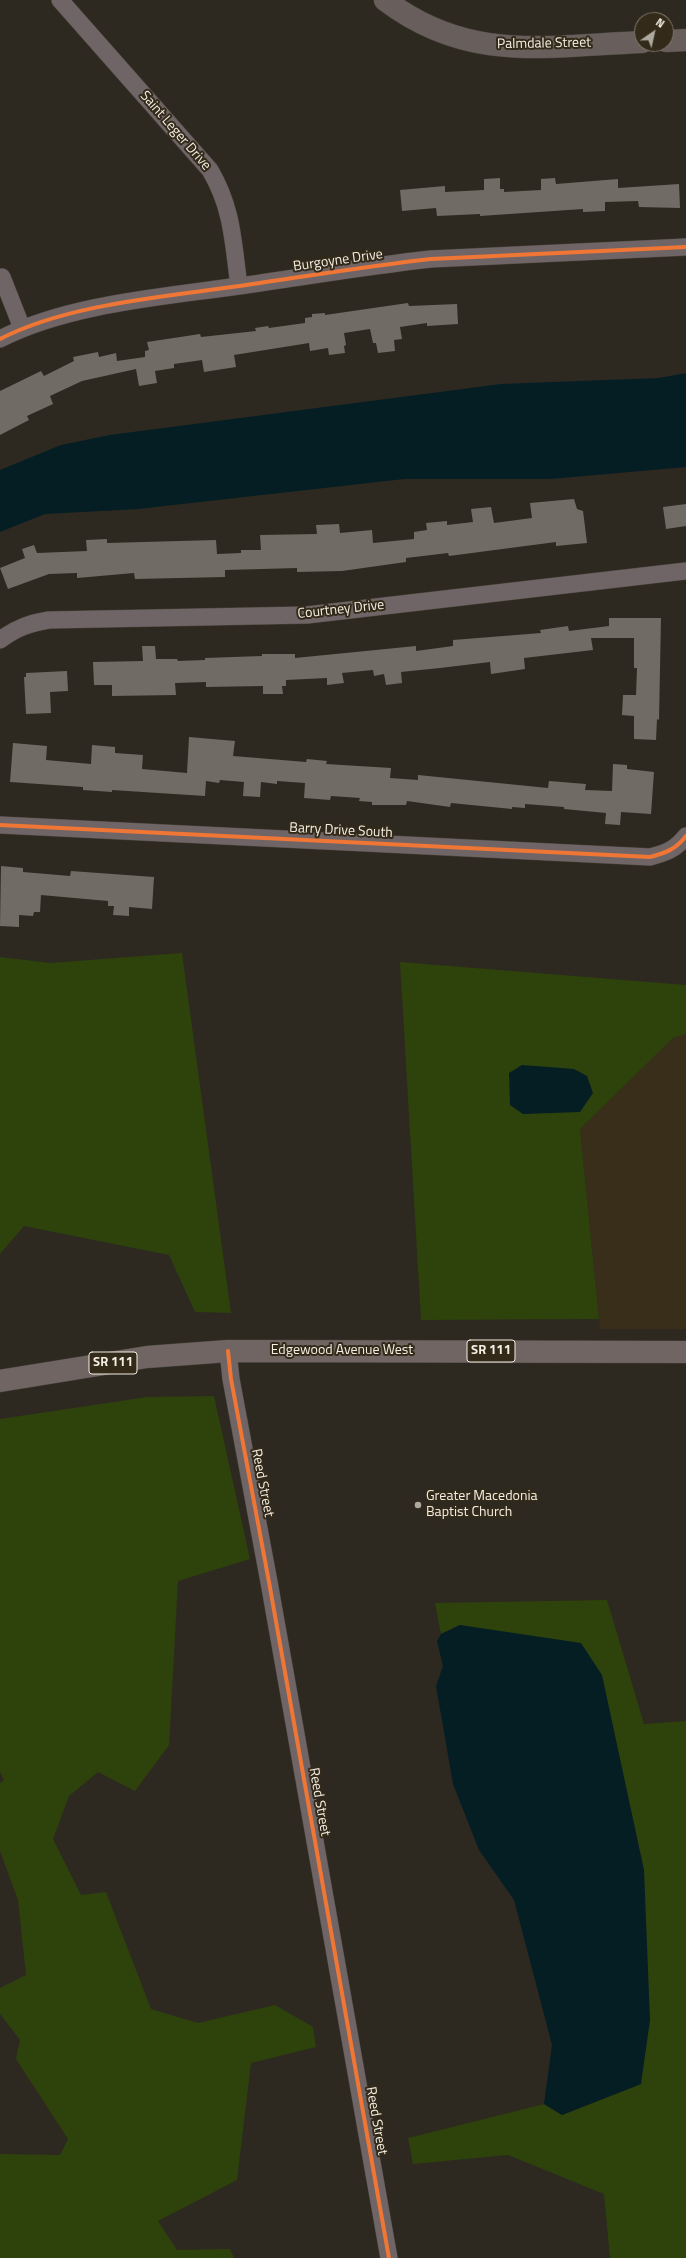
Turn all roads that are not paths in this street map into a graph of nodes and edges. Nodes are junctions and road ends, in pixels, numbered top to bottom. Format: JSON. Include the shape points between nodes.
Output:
{"nodes":[{"id":1,"x":60,"y":0,"type":"edge"},
{"id":2,"x":385,"y":0,"type":"edge"},
{"id":3,"x":686,"y":40,"type":"edge"},
{"id":4,"x":674,"y":41,"type":"edge"},
{"id":5,"x":634,"y":42,"type":"edge"},
{"id":6,"x":686,"y":247,"type":"edge"},
{"id":7,"x":2,"y":277,"type":"dead end"},
{"id":8,"x":239,"y":286,"type":"junction"},
{"id":9,"x":22,"y":328,"type":"junction"},
{"id":10,"x":0,"y":339,"type":"edge"},
{"id":11,"x":686,"y":571,"type":"edge"},
{"id":12,"x":0,"y":640,"type":"edge"},
{"id":13,"x":0,"y":825,"type":"edge"},
{"id":14,"x":683,"y":841,"type":"edge"},
{"id":15,"x":228,"y":1351,"type":"junction"},
{"id":16,"x":686,"y":1352,"type":"edge"},
{"id":17,"x":0,"y":1381,"type":"edge"},
{"id":18,"x":389,"y":2258,"type":"edge"}],
"edges":[{"from":1,"to":8,"type":"street","name":"Saint Leger Drive","via":[[210,170],[222,190],[228,209]]},
{"from":2,"to":5,"type":"street","name":"Palmdale Street","via":[[425,26],[473,43],[525,47]]},
{"from":3,"to":4,"type":"street"},
{"from":6,"to":8,"type":"street","name":"Burgoyne Drive","via":[[432,259]]},
{"from":7,"to":9,"type":"street"},
{"from":8,"to":9,"type":"street","name":"Burgoyne Drive","via":[[69,314]]},
{"from":9,"to":10,"type":"street","name":"Burgoyne Drive"},
{"from":11,"to":12,"type":"street","name":"Courtney Drive","via":[[307,614],[49,620],[16,628]]},
{"from":13,"to":14,"type":"street","name":"Barry Drive South","via":[[650,857],[666,853]]},
{"from":15,"to":16,"type":"main road","name":"Edgewood Avenue West","number":"SR 111"},
{"from":15,"to":17,"type":"main road","name":"Edgewood Avenue West","number":"SR 111","via":[[147,1357]]},
{"from":15,"to":18,"type":"street","name":"Reed Street"}]}
